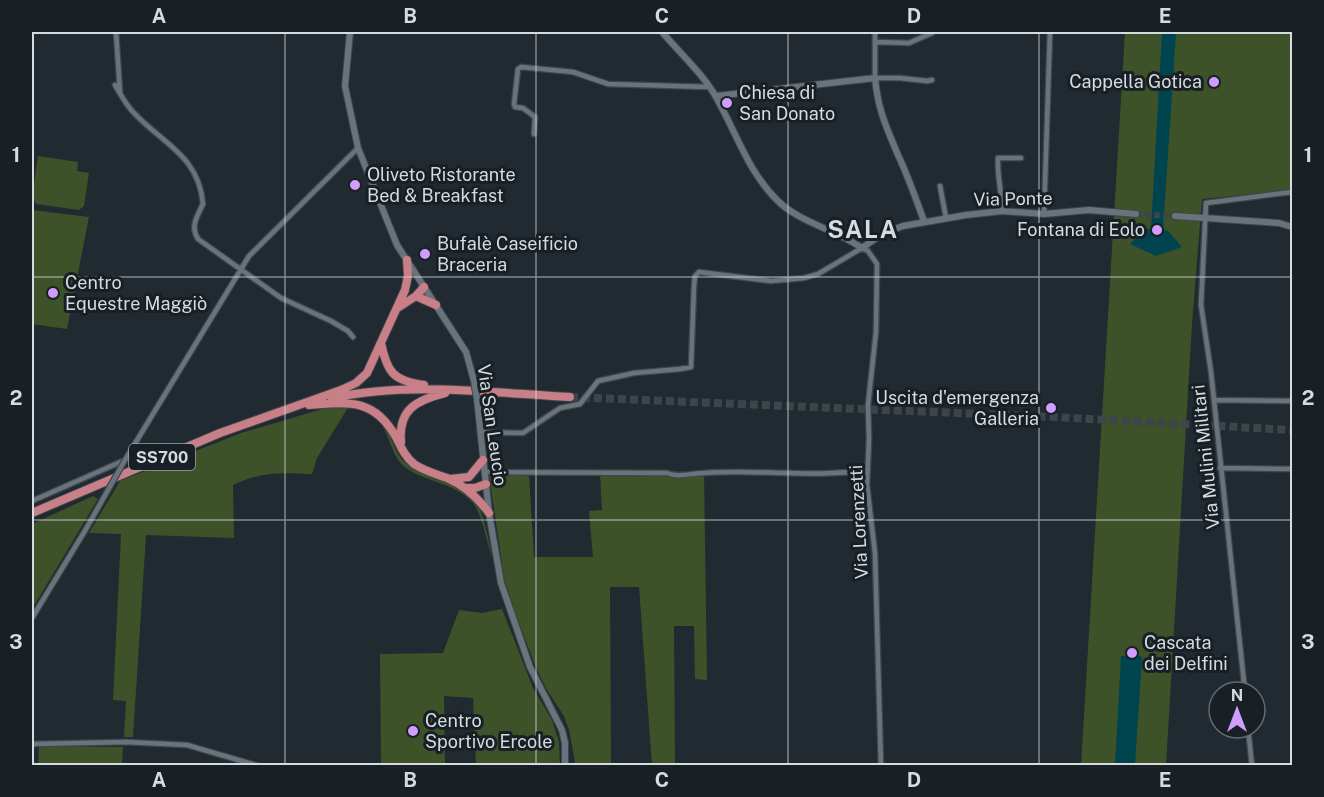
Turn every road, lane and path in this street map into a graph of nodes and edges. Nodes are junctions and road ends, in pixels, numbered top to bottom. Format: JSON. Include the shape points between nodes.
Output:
{"nodes":[{"id":1,"x":116,"y":32,"type":"edge"},
{"id":2,"x":350,"y":32,"type":"edge"},
{"id":3,"x":662,"y":32,"type":"edge"},
{"id":4,"x":875,"y":32,"type":"edge"},
{"id":5,"x":1050,"y":32,"type":"edge"},
{"id":6,"x":932,"y":33,"type":"edge"},
{"id":7,"x":875,"y":42,"type":"junction"},
{"id":8,"x":874,"y":78,"type":"junction"},
{"id":9,"x":932,"y":80,"type":"dead end"},
{"id":10,"x":115,"y":86,"type":"dead end"},
{"id":11,"x":709,"y":87,"type":"junction"},
{"id":12,"x":120,"y":93,"type":"junction"},
{"id":13,"x":716,"y":96,"type":"junction"},
{"id":14,"x":534,"y":134,"type":"dead end"},
{"id":15,"x":358,"y":148,"type":"junction"},
{"id":16,"x":1021,"y":158,"type":"dead end"},
{"id":17,"x":940,"y":186,"type":"dead end"},
{"id":18,"x":1293,"y":192,"type":"edge"},
{"id":19,"x":1002,"y":211,"type":"junction"},
{"id":20,"x":1044,"y":214,"type":"junction"},
{"id":21,"x":1136,"y":214,"type":"tunnel mouth"},
{"id":22,"x":1175,"y":216,"type":"tunnel mouth"},
{"id":23,"x":946,"y":218,"type":"junction"},
{"id":24,"x":1206,"y":219,"type":"junction"},
{"id":25,"x":924,"y":221,"type":"junction"},
{"id":26,"x":1293,"y":227,"type":"edge"},
{"id":27,"x":862,"y":248,"type":"junction"},
{"id":28,"x":407,"y":260,"type":"junction"},
{"id":29,"x":242,"y":268,"type":"junction"},
{"id":30,"x":424,"y":287,"type":"junction"},
{"id":31,"x":405,"y":290,"type":"junction"},
{"id":32,"x":416,"y":297,"type":"junction"},
{"id":33,"x":436,"y":305,"type":"junction"},
{"id":34,"x":399,"y":307,"type":"junction"},
{"id":35,"x":353,"y":337,"type":"dead end"},
{"id":36,"x":381,"y":343,"type":"junction"},
{"id":37,"x":455,"y":390,"type":"junction"},
{"id":38,"x":570,"y":397,"type":"tunnel mouth"},
{"id":39,"x":1214,"y":400,"type":"junction"},
{"id":40,"x":1293,"y":401,"type":"edge"},
{"id":41,"x":295,"y":406,"type":"junction"},
{"id":42,"x":480,"y":432,"type":"junction"},
{"id":43,"x":401,"y":446,"type":"junction"},
{"id":44,"x":125,"y":460,"type":"junction"},
{"id":45,"x":483,"y":460,"type":"junction"},
{"id":46,"x":1220,"y":468,"type":"junction"},
{"id":47,"x":1293,"y":469,"type":"edge"},
{"id":48,"x":867,"y":470,"type":"junction"},
{"id":49,"x":484,"y":472,"type":"junction"},
{"id":50,"x":469,"y":477,"type":"junction"},
{"id":51,"x":450,"y":479,"type":"junction"},
{"id":52,"x":486,"y":484,"type":"junction"},
{"id":53,"x":466,"y":488,"type":"junction"},
{"id":54,"x":32,"y":501,"type":"edge"},
{"id":55,"x":32,"y":513,"type":"edge"},
{"id":56,"x":489,"y":513,"type":"junction"},
{"id":57,"x":32,"y":618,"type":"edge"},
{"id":58,"x":1244,"y":680,"type":"edge"},
{"id":59,"x":1249,"y":740,"type":"edge"},
{"id":60,"x":32,"y":744,"type":"edge"},
{"id":61,"x":259,"y":765,"type":"edge"},
{"id":62,"x":565,"y":765,"type":"edge"},
{"id":63,"x":881,"y":765,"type":"edge"},
{"id":64,"x":1252,"y":765,"type":"edge"}],
"edges":[{"from":1,"to":12,"type":"street"},
{"from":2,"to":15,"type":"street","name":"Via San Leucio","via":[[345,86]]},
{"from":3,"to":11,"type":"street"},
{"from":4,"to":7,"type":"street"},
{"from":5,"to":20,"type":"street"},
{"from":6,"to":7,"type":"street","via":[[909,43]]},
{"from":7,"to":8,"type":"street"},
{"from":8,"to":9,"type":"street"},
{"from":8,"to":13,"type":"street"},
{"from":8,"to":25,"type":"street","via":[[883,123]]},
{"from":10,"to":12,"type":"street"},
{"from":11,"to":13,"type":"street"},
{"from":11,"to":14,"type":"street","via":[[608,84],[573,72],[521,67],[514,104],[535,117]]},
{"from":12,"to":29,"type":"street","via":[[195,172],[203,204],[193,226],[198,239]]},
{"from":13,"to":27,"type":"street","via":[[749,165],[779,203]]},
{"from":15,"to":28,"type":"street","name":"Via San Leucio","via":[[397,245]]},
{"from":15,"to":29,"type":"street","via":[[249,256]]},
{"from":16,"to":19,"type":"street","via":[[998,158]]},
{"from":17,"to":23,"type":"street"},
{"from":18,"to":24,"type":"street","name":"Via Mulini Militari","via":[[1206,203]]},
{"from":19,"to":20,"type":"street","name":"Via Ponte"},
{"from":19,"to":23,"type":"street","name":"Via Ponte"},
{"from":20,"to":21,"type":"street","name":"Via Ponte","via":[[1089,210]]},
{"from":22,"to":24,"type":"street"},
{"from":23,"to":25,"type":"street","name":"Via Ponte"},
{"from":24,"to":26,"type":"street"},
{"from":24,"to":39,"type":"street","name":"Via Mulini Militari","via":[[1201,305]]},
{"from":25,"to":27,"type":"street","name":"Via Ponte","via":[[882,234]]},
{"from":27,"to":42,"type":"street","via":[[804,278],[771,281],[699,273],[694,285],[691,367],[598,381],[580,404],[560,408],[522,433]]},
{"from":27,"to":48,"type":"street","name":"Via Lorenzetti","via":[[874,258],[878,278]]},
{"from":28,"to":30,"type":"street","name":"Via San Leucio"},
{"from":28,"to":31,"type":"highway","number":"SS700"},
{"from":29,"to":35,"type":"street","via":[[281,298],[331,321]]},
{"from":29,"to":44,"type":"street"},
{"from":30,"to":31,"type":"highway"},
{"from":30,"to":32,"type":"highway","number":"SS700"},
{"from":30,"to":33,"type":"street","name":"Via San Leucio"},
{"from":31,"to":34,"type":"highway","number":"SS700"},
{"from":32,"to":33,"type":"highway"},
{"from":32,"to":34,"type":"highway","number":"SS700"},
{"from":33,"to":42,"type":"street","name":"Via San Leucio","bridge":true,"via":[[466,352]]},
{"from":34,"to":36,"type":"highway","number":"SS700"},
{"from":36,"to":37,"type":"highway","number":"SS700","via":[[386,366],[393,375],[416,384]]},
{"from":36,"to":41,"type":"highway","number":"SS700","via":[[367,373],[356,383]]},
{"from":37,"to":38,"type":"highway","number":"SS700"},
{"from":37,"to":41,"type":"highway","number":"SS700","via":[[369,392]]},
{"from":37,"to":43,"type":"highway","number":"SS700","via":[[420,400],[409,409],[402,421]]},
{"from":39,"to":40,"type":"street"},
{"from":39,"to":46,"type":"street","name":"Via Mulini Militari"},
{"from":41,"to":43,"type":"highway","number":"SS700","via":[[342,402],[370,409],[388,424]]},
{"from":41,"to":55,"type":"highway","number":"SS700","via":[[220,433]]},
{"from":42,"to":45,"type":"street","name":"Via San Leucio"},
{"from":43,"to":51,"type":"highway","number":"SS700","via":[[413,464]]},
{"from":44,"to":54,"type":"street"},
{"from":44,"to":57,"type":"street","bridge":true},
{"from":45,"to":49,"type":"street","name":"Via San Leucio"},
{"from":45,"to":50,"type":"highway"},
{"from":46,"to":47,"type":"street"},
{"from":46,"to":58,"type":"street","name":"Via Mulini Militari"},
{"from":48,"to":49,"type":"street","via":[[672,475]]},
{"from":48,"to":63,"type":"street","name":"Via Lorenzetti","via":[[875,553]]},
{"from":49,"to":52,"type":"street","name":"Via San Leucio"},
{"from":50,"to":51,"type":"highway","number":"SS700"},
{"from":50,"to":52,"type":"highway","number":"SS700"},
{"from":51,"to":53,"type":"highway","number":"SS700"},
{"from":52,"to":53,"type":"highway"},
{"from":52,"to":56,"type":"street","name":"Via San Leucio"},
{"from":53,"to":56,"type":"highway","number":"SS700"},
{"from":56,"to":62,"type":"street","name":"Via San Leucio","via":[[501,583],[531,667],[562,730]]},
{"from":59,"to":64,"type":"street"},
{"from":60,"to":61,"type":"street","via":[[187,745]]}]}
